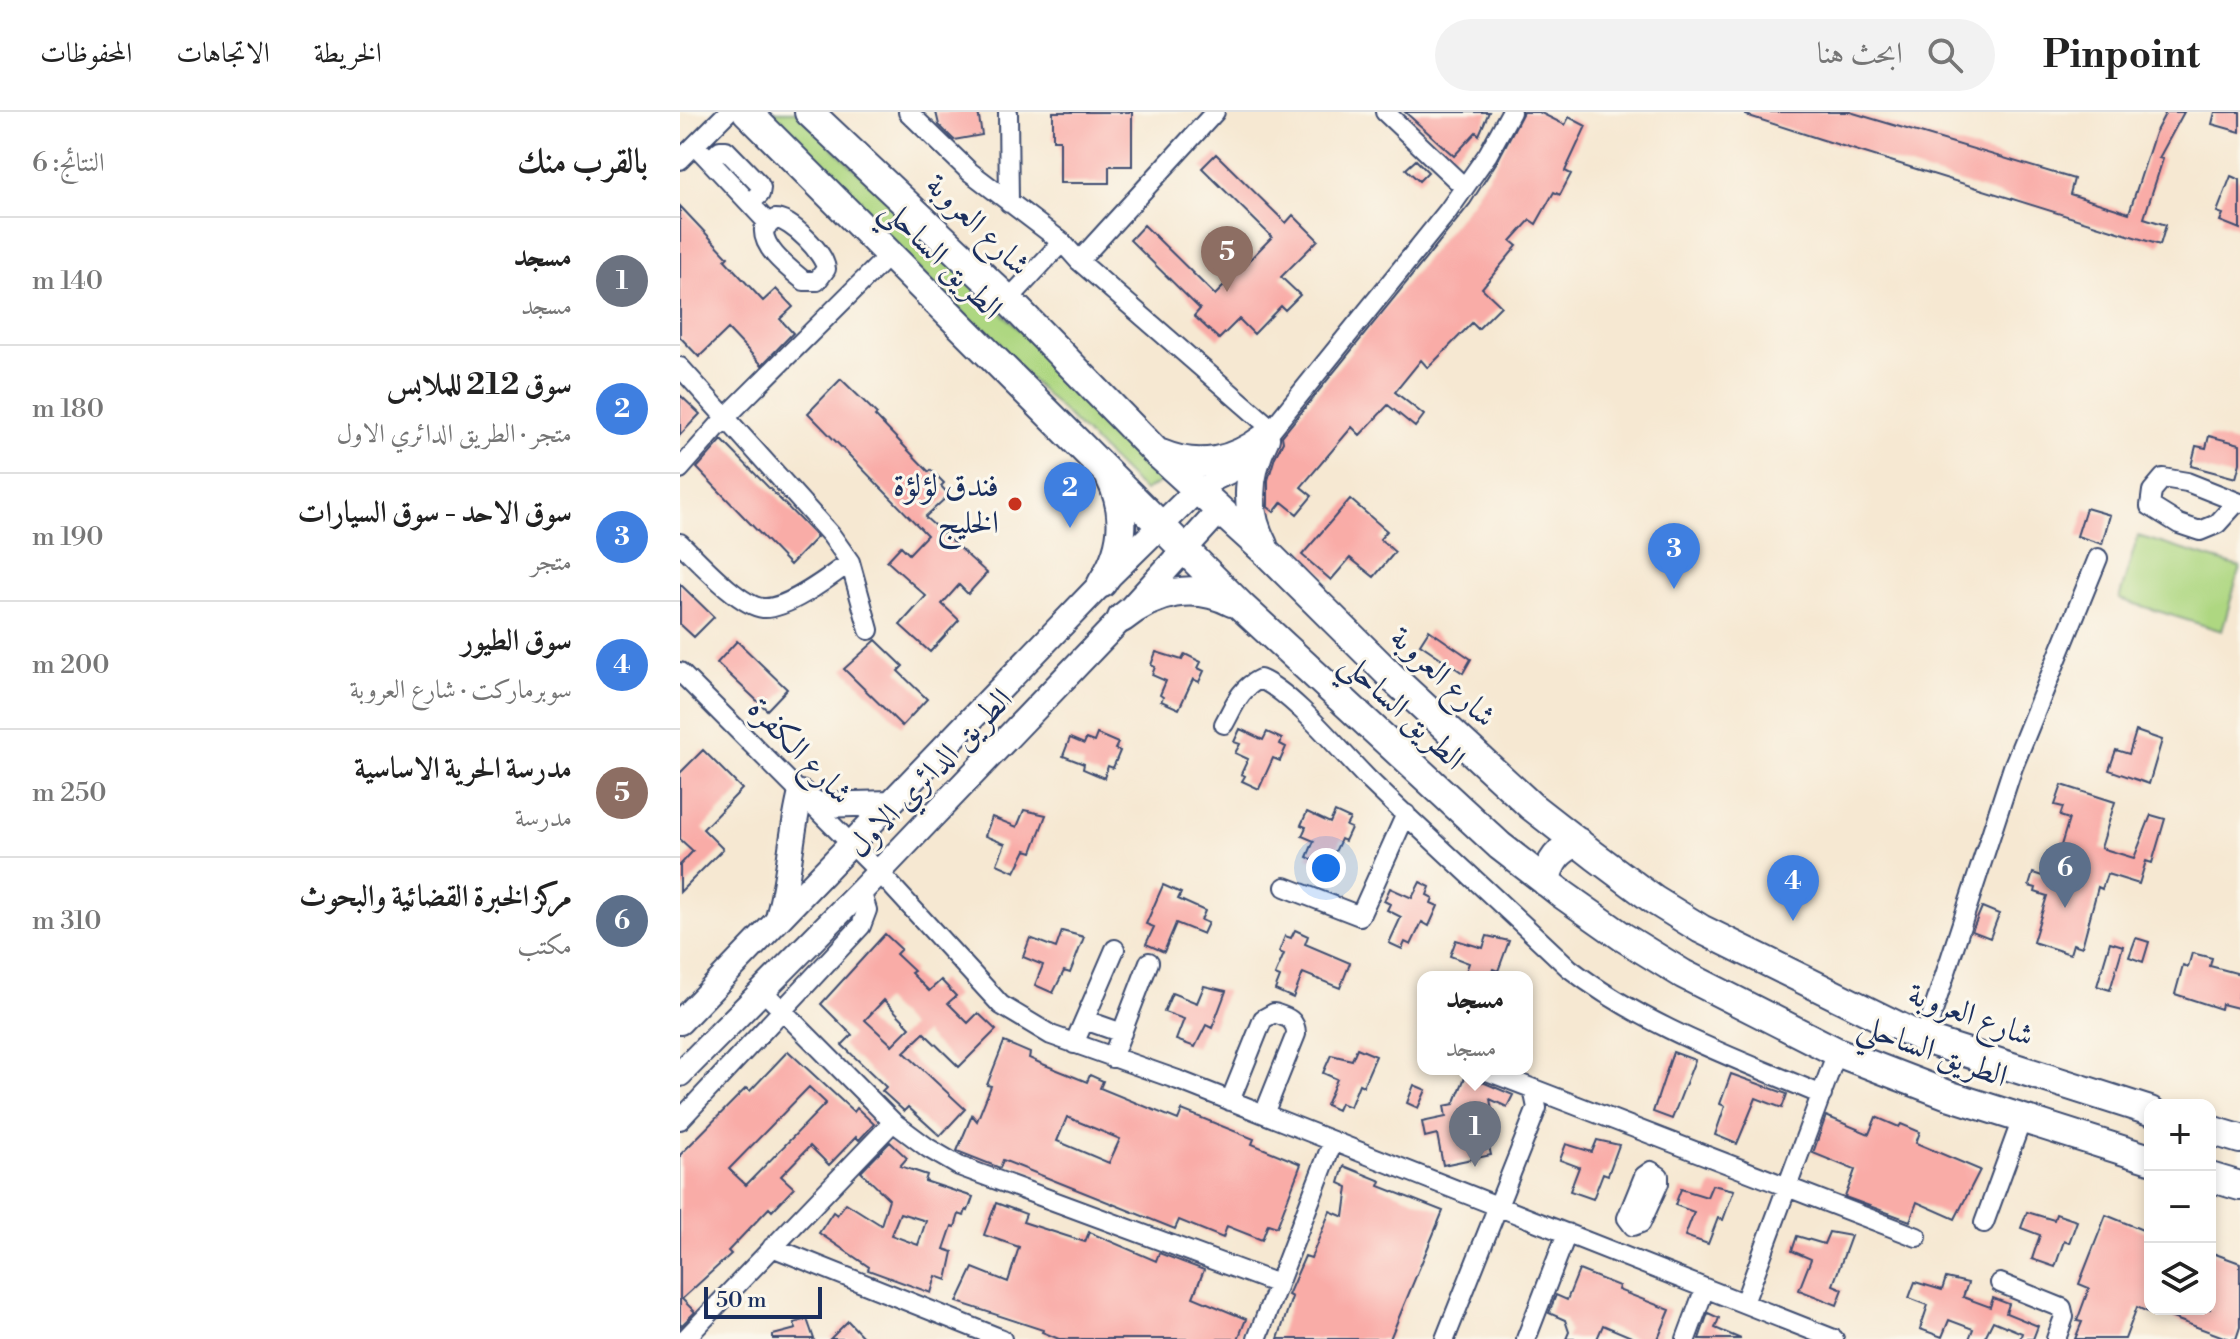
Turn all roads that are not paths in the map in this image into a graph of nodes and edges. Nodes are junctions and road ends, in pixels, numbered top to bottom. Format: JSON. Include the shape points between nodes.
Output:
{"nodes":[{"id":1,"x":728,"y":112,"type":"edge"},
{"id":2,"x":747,"y":112,"type":"edge"},
{"id":3,"x":809,"y":112,"type":"edge"},
{"id":4,"x":908,"y":112,"type":"edge"},
{"id":5,"x":1008,"y":112,"type":"edge"},
{"id":6,"x":1215,"y":112,"type":"edge"},
{"id":7,"x":1385,"y":112,"type":"edge"},
{"id":8,"x":1511,"y":112,"type":"edge"},
{"id":9,"x":695,"y":145,"type":"junction"},
{"id":10,"x":680,"y":160,"type":"edge"},
{"id":11,"x":1464,"y":187,"type":"junction"},
{"id":12,"x":1009,"y":203,"type":"junction"},
{"id":13,"x":768,"y":223,"type":"dead end"},
{"id":14,"x":1062,"y":242,"type":"junction"},
{"id":15,"x":889,"y":255,"type":"junction"},
{"id":16,"x":1079,"y":261,"type":"junction"},
{"id":17,"x":1008,"y":300,"type":"junction"},
{"id":18,"x":680,"y":367,"type":"edge"},
{"id":19,"x":726,"y":417,"type":"junction"},
{"id":20,"x":1268,"y":434,"type":"junction"},
{"id":21,"x":1157,"y":453,"type":"junction"},
{"id":22,"x":680,"y":469,"type":"edge"},
{"id":23,"x":1108,"y":473,"type":"junction"},
{"id":24,"x":1232,"y":473,"type":"junction"},
{"id":25,"x":1198,"y":489,"type":"junction"},
{"id":26,"x":1220,"y":510,"type":"junction"},
{"id":27,"x":1162,"y":526,"type":"junction"},
{"id":28,"x":680,"y":543,"type":"edge"},
{"id":29,"x":1184,"y":549,"type":"junction"},
{"id":30,"x":1267,"y":553,"type":"junction"},
{"id":31,"x":2098,"y":558,"type":"dead end"},
{"id":32,"x":850,"y":562,"type":"junction"},
{"id":33,"x":1102,"y":583,"type":"junction"},
{"id":34,"x":1242,"y":607,"type":"junction"},
{"id":35,"x":1122,"y":618,"type":"junction"},
{"id":36,"x":869,"y":630,"type":"dead end"},
{"id":37,"x":680,"y":672,"type":"edge"},
{"id":38,"x":1224,"y":724,"type":"dead end"},
{"id":39,"x":1512,"y":788,"type":"junction"},
{"id":40,"x":801,"y":793,"type":"junction"},
{"id":41,"x":891,"y":803,"type":"junction"},
{"id":42,"x":1406,"y":814,"type":"junction"},
{"id":43,"x":1475,"y":823,"type":"junction"},
{"id":44,"x":1578,"y":842,"type":"junction"},
{"id":45,"x":851,"y":846,"type":"junction"},
{"id":46,"x":879,"y":872,"type":"junction"},
{"id":47,"x":1546,"y":882,"type":"junction"},
{"id":48,"x":1285,"y":887,"type":"dead end"},
{"id":49,"x":861,"y":891,"type":"junction"},
{"id":50,"x":776,"y":923,"type":"junction"},
{"id":51,"x":1115,"y":949,"type":"dead end"},
{"id":52,"x":1149,"y":962,"type":"dead end"},
{"id":53,"x":762,"y":990,"type":"junction"},
{"id":54,"x":783,"y":1012,"type":"junction"},
{"id":55,"x":1085,"y":1020,"type":"junction"},
{"id":56,"x":680,"y":1022,"type":"edge"},
{"id":57,"x":1122,"y":1033,"type":"junction"},
{"id":58,"x":1924,"y":1039,"type":"junction"},
{"id":59,"x":1074,"y":1044,"type":"junction"},
{"id":60,"x":1837,"y":1052,"type":"junction"},
{"id":61,"x":1112,"y":1058,"type":"junction"},
{"id":62,"x":680,"y":1074,"type":"edge"},
{"id":63,"x":1497,"y":1075,"type":"edge"},
{"id":64,"x":1533,"y":1089,"type":"junction"},
{"id":65,"x":1822,"y":1095,"type":"junction"},
{"id":66,"x":1230,"y":1101,"type":"junction"},
{"id":67,"x":2144,"y":1109,"type":"edge"},
{"id":68,"x":1264,"y":1114,"type":"junction"},
{"id":69,"x":2022,"y":1119,"type":"junction"},
{"id":70,"x":680,"y":1120,"type":"edge"},
{"id":71,"x":893,"y":1122,"type":"junction"},
{"id":72,"x":2216,"y":1132,"type":"edge"},
{"id":73,"x":2240,"y":1139,"type":"edge"},
{"id":74,"x":1333,"y":1141,"type":"junction"},
{"id":75,"x":2144,"y":1157,"type":"edge"},
{"id":76,"x":2216,"y":1179,"type":"edge"},
{"id":77,"x":2240,"y":1186,"type":"edge"},
{"id":78,"x":1788,"y":1187,"type":"junction"},
{"id":79,"x":1498,"y":1204,"type":"junction"},
{"id":80,"x":1984,"y":1223,"type":"dead end"},
{"id":81,"x":1633,"y":1226,"type":"dead end"},
{"id":82,"x":1567,"y":1233,"type":"junction"},
{"id":83,"x":1917,"y":1237,"type":"dead end"},
{"id":84,"x":772,"y":1247,"type":"junction"},
{"id":85,"x":1622,"y":1254,"type":"junction"},
{"id":86,"x":2000,"y":1283,"type":"dead end"},
{"id":87,"x":1278,"y":1284,"type":"junction"},
{"id":88,"x":1705,"y":1288,"type":"junction"},
{"id":89,"x":1744,"y":1303,"type":"junction"},
{"id":90,"x":685,"y":1339,"type":"edge"},
{"id":91,"x":1002,"y":1339,"type":"edge"},
{"id":92,"x":1257,"y":1339,"type":"edge"},
{"id":93,"x":1445,"y":1339,"type":"edge"},
{"id":94,"x":1526,"y":1339,"type":"edge"},
{"id":95,"x":1686,"y":1339,"type":"edge"},
{"id":96,"x":1834,"y":1339,"type":"edge"},
{"id":97,"x":2056,"y":1339,"type":"edge"}],
"edges":[{"from":1,"to":9,"type":"street"},
{"from":2,"to":15,"type":"highway","name":"الطريق الساحلي"},
{"from":3,"to":17,"type":"highway","name":"شارع العروبة"},
{"from":4,"to":12,"type":"street"},
{"from":5,"to":12,"type":"street"},
{"from":6,"to":16,"type":"street"},
{"from":7,"to":11,"type":"street"},
{"from":8,"to":11,"type":"street"},
{"from":9,"to":10,"type":"street"},
{"from":9,"to":13,"type":"street","via":[[710,160],[723,149],[738,162],[761,188],[750,203]]},
{"from":11,"to":20,"type":"street"},
{"from":12,"to":14,"type":"street"},
{"from":14,"to":16,"type":"street"},
{"from":14,"to":17,"type":"street"},
{"from":15,"to":19,"type":"street"},
{"from":15,"to":23,"type":"highway","name":"الطريق الساحلي"},
{"from":16,"to":20,"type":"street"},
{"from":17,"to":21,"type":"highway","name":"شارع العروبة"},
{"from":18,"to":19,"type":"street"},
{"from":19,"to":22,"type":"street"},
{"from":19,"to":32,"type":"street"},
{"from":20,"to":21,"type":"highway","via":[[1241,454],[1213,462],[1184,462]]},
{"from":20,"to":24,"type":"street"},
{"from":20,"to":30,"type":"highway","via":[[1249,487],[1253,521]]},
{"from":21,"to":25,"type":"highway","name":"شارع العروبة"},
{"from":23,"to":27,"type":"highway","name":"الطريق الساحلي"},
{"from":23,"to":33,"type":"highway","via":[[1119,500],[1122,529],[1116,557]]},
{"from":24,"to":25,"type":"street"},
{"from":24,"to":26,"type":"street"},
{"from":25,"to":26,"type":"highway","name":"شارع العروبة"},
{"from":25,"to":27,"type":"main road","name":"الطريق الدائري الاول"},
{"from":26,"to":29,"type":"main road","name":"الطريق الدائري الاول"},
{"from":26,"to":30,"type":"highway","name":"شارع العروبة"},
{"from":27,"to":29,"type":"highway","name":"الطريق الساحلي"},
{"from":27,"to":33,"type":"main road","name":"الطريق الدائري الاول"},
{"from":28,"to":32,"type":"street","via":[[743,599],[762,608],[797,596]]},
{"from":29,"to":34,"type":"highway","name":"الطريق الساحلي"},
{"from":29,"to":35,"type":"main road","name":"الطريق الدائري الاول"},
{"from":30,"to":39,"type":"highway","name":"شارع العروبة"},
{"from":31,"to":58,"type":"street","via":[[2013,767]]},
{"from":32,"to":36,"type":"street"},
{"from":33,"to":41,"type":"main road","name":"الطريق الدائري الاول"},
{"from":34,"to":35,"type":"highway","via":[[1208,593],[1171,592]]},
{"from":34,"to":43,"type":"highway","name":"الطريق الساحلي"},
{"from":35,"to":46,"type":"main road","name":"الطريق الدائري الاول"},
{"from":37,"to":40,"type":"street","name":"شارع الكفرة"},
{"from":38,"to":42,"type":"street","via":[[1250,684],[1267,682]]},
{"from":39,"to":43,"type":"highway","via":[[1503,813]]},
{"from":39,"to":44,"type":"highway","name":"شارع العروبة"},
{"from":40,"to":41,"type":"main road","via":[[817,805]]},
{"from":40,"to":45,"type":"street","name":"شارع الكفرة"},
{"from":40,"to":50,"type":"main road"},
{"from":41,"to":45,"type":"main road","name":"الطريق الدائري الاول"},
{"from":42,"to":48,"type":"street","via":[[1360,916]]},
{"from":42,"to":65,"type":"street","via":[[1592,986],[1636,1013]]},
{"from":43,"to":47,"type":"highway","name":"الطريق الساحلي"},
{"from":44,"to":47,"type":"highway","via":[[1557,855]]},
{"from":44,"to":58,"type":"highway","name":"شارع العروبة","via":[[1701,929]]},
{"from":45,"to":46,"type":"street","name":"شارع الكفرة"},
{"from":45,"to":50,"type":"main road","name":"الطريق الدائري الاول"},
{"from":46,"to":49,"type":"main road","name":"الطريق الدائري الاول"},
{"from":46,"to":59,"type":"street","name":"شارع الكفرة","via":[[1001,1005]]},
{"from":47,"to":60,"type":"highway","name":"الطريق الساحلي","via":[[1683,974]]},
{"from":49,"to":53,"type":"main road","name":"الطريق الدائري الاول"},
{"from":49,"to":54,"type":"street","via":[[867,910],[861,926]]},
{"from":50,"to":56,"type":"main road","name":"الطريق الدائري الاول"},
{"from":51,"to":55,"type":"street"},
{"from":52,"to":57,"type":"street"},
{"from":53,"to":54,"type":"street"},
{"from":53,"to":62,"type":"main road","name":"الطريق الدائري الاول"},
{"from":54,"to":70,"type":"street"},
{"from":54,"to":71,"type":"street"},
{"from":55,"to":57,"type":"street"},
{"from":55,"to":59,"type":"street"},
{"from":57,"to":61,"type":"street"},
{"from":58,"to":67,"type":"highway","name":"شارع العروبة"},
{"from":59,"to":61,"type":"street","name":"شارع الكفرة"},
{"from":60,"to":65,"type":"street"},
{"from":60,"to":69,"type":"highway","name":"الطريق الساحلي"},
{"from":61,"to":66,"type":"street","name":"شارع الكفرة"},
{"from":63,"to":64,"type":"street"},
{"from":64,"to":78,"type":"street"},
{"from":64,"to":79,"type":"street","via":[[1537,1108]]},
{"from":65,"to":78,"type":"street"},
{"from":66,"to":68,"type":"street","name":"شارع الكفرة"},
{"from":66,"to":68,"type":"street","via":[[1263,1019],[1274,1013],[1290,1019],[1296,1034]]},
{"from":68,"to":74,"type":"street","name":"شارع الكفرة"},
{"from":69,"to":75,"type":"highway","name":"الطريق الساحلي"},
{"from":69,"to":80,"type":"street"},
{"from":71,"to":84,"type":"street"},
{"from":71,"to":87,"type":"street","via":[[959,1166]]},
{"from":72,"to":73,"type":"highway"},
{"from":74,"to":79,"type":"street","name":"شارع الكفرة"},
{"from":74,"to":87,"type":"street"},
{"from":76,"to":77,"type":"highway"},
{"from":78,"to":83,"type":"street"},
{"from":78,"to":89,"type":"street"},
{"from":79,"to":82,"type":"street","name":"شارع الكفرة"},
{"from":79,"to":93,"type":"street"},
{"from":81,"to":85,"type":"street"},
{"from":82,"to":85,"type":"street","name":"شارع الكفرة"},
{"from":82,"to":94,"type":"street"},
{"from":84,"to":90,"type":"street"},
{"from":84,"to":91,"type":"street"},
{"from":85,"to":88,"type":"street","name":"شارع الكفرة"},
{"from":86,"to":97,"type":"street","via":[[2062,1308]]},
{"from":87,"to":92,"type":"street"},
{"from":88,"to":89,"type":"street","name":"شارع الكفرة"},
{"from":88,"to":95,"type":"street"},
{"from":89,"to":96,"type":"street","name":"شارع الكفرة"}]}
